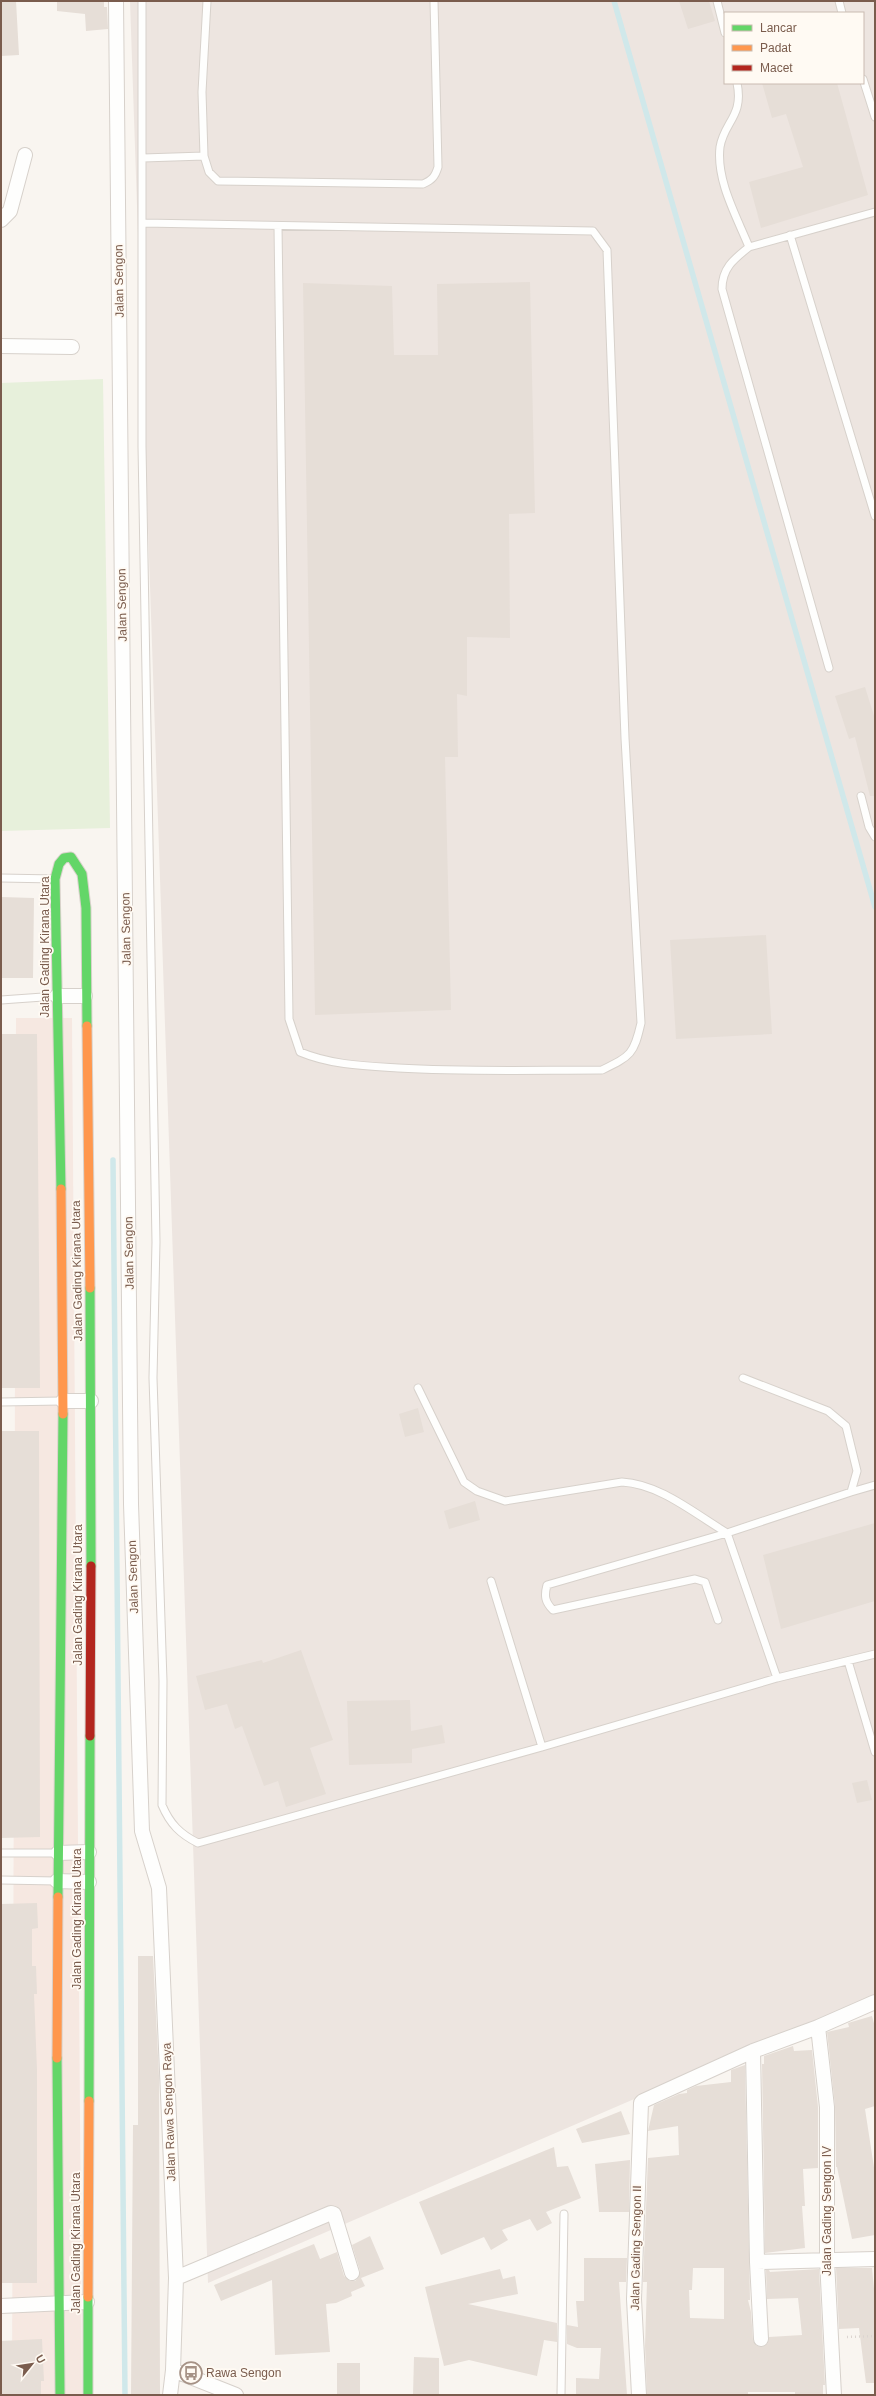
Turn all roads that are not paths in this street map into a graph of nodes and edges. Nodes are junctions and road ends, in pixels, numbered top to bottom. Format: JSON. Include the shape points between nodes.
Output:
{"nodes":[{"id":1,"x":116,"y":1,"type":"edge"},
{"id":2,"x":142,"y":1,"type":"edge"},
{"id":3,"x":206,"y":1,"type":"edge"},
{"id":4,"x":434,"y":1,"type":"edge"},
{"id":5,"x":717,"y":1,"type":"edge"},
{"id":6,"x":839,"y":1,"type":"edge"},
{"id":7,"x":842,"y":12,"type":"edge"},
{"id":8,"x":724,"y":29,"type":"edge"},
{"id":9,"x":864,"y":82,"type":"edge"},
{"id":10,"x":737,"y":84,"type":"edge"},
{"id":11,"x":875,"y":117,"type":"edge"},
{"id":12,"x":25,"y":155,"type":"dead end"},
{"id":13,"x":204,"y":156,"type":"junction"},
{"id":14,"x":143,"y":158,"type":"junction"},
{"id":15,"x":875,"y":212,"type":"edge"},
{"id":16,"x":1,"y":220,"type":"edge"},
{"id":17,"x":143,"y":223,"type":"junction"},
{"id":18,"x":278,"y":226,"type":"junction"},
{"id":19,"x":790,"y":235,"type":"junction"},
{"id":20,"x":749,"y":247,"type":"junction"},
{"id":21,"x":1,"y":346,"type":"edge"},
{"id":22,"x":72,"y":347,"type":"dead end"},
{"id":23,"x":875,"y":516,"type":"edge"},
{"id":24,"x":829,"y":668,"type":"dead end"},
{"id":25,"x":861,"y":796,"type":"dead end"},
{"id":26,"x":875,"y":837,"type":"edge"},
{"id":27,"x":1,"y":878,"type":"edge"},
{"id":28,"x":55,"y":879,"type":"junction"},
{"id":29,"x":57,"y":996,"type":"junction"},
{"id":30,"x":85,"y":996,"type":"junction"},
{"id":31,"x":1,"y":1000,"type":"edge"},
{"id":32,"x":743,"y":1378,"type":"dead end"},
{"id":33,"x":418,"y":1388,"type":"dead end"},
{"id":34,"x":63,"y":1401,"type":"junction"},
{"id":35,"x":91,"y":1401,"type":"junction"},
{"id":36,"x":1,"y":1402,"type":"edge"},
{"id":37,"x":875,"y":1485,"type":"edge"},
{"id":38,"x":851,"y":1492,"type":"junction"},
{"id":39,"x":727,"y":1533,"type":"junction"},
{"id":40,"x":491,"y":1581,"type":"dead end"},
{"id":41,"x":718,"y":1620,"type":"dead end"},
{"id":42,"x":875,"y":1654,"type":"edge"},
{"id":43,"x":848,"y":1661,"type":"junction"},
{"id":44,"x":777,"y":1678,"type":"junction"},
{"id":45,"x":542,"y":1747,"type":"junction"},
{"id":46,"x":875,"y":1752,"type":"edge"},
{"id":47,"x":89,"y":1852,"type":"junction"},
{"id":48,"x":1,"y":1853,"type":"edge"},
{"id":49,"x":58,"y":1853,"type":"junction"},
{"id":50,"x":149,"y":1856,"type":"joint"},
{"id":51,"x":1,"y":1880,"type":"edge"},
{"id":52,"x":57,"y":1881,"type":"junction"},
{"id":53,"x":89,"y":1882,"type":"junction"},
{"id":54,"x":875,"y":2002,"type":"edge"},
{"id":55,"x":818,"y":2027,"type":"junction"},
{"id":56,"x":753,"y":2051,"type":"junction"},
{"id":57,"x":564,"y":2214,"type":"dead end"},
{"id":58,"x":875,"y":2259,"type":"edge"},
{"id":59,"x":827,"y":2261,"type":"junction"},
{"id":60,"x":757,"y":2262,"type":"junction"},
{"id":61,"x":352,"y":2273,"type":"dead end"},
{"id":62,"x":176,"y":2278,"type":"junction"},
{"id":63,"x":87,"y":2302,"type":"junction"},
{"id":64,"x":58,"y":2303,"type":"junction"},
{"id":65,"x":1,"y":2306,"type":"edge"},
{"id":66,"x":762,"y":2339,"type":"dead end"},
{"id":67,"x":173,"y":2370,"type":"junction"},
{"id":68,"x":60,"y":2395,"type":"edge"},
{"id":69,"x":88,"y":2395,"type":"edge"},
{"id":70,"x":170,"y":2395,"type":"edge"},
{"id":71,"x":236,"y":2395,"type":"edge"},
{"id":72,"x":561,"y":2395,"type":"edge"},
{"id":73,"x":639,"y":2395,"type":"edge"},
{"id":74,"x":834,"y":2395,"type":"edge"}],
"edges":[{"from":1,"to":50,"type":"street","name":"Jalan Sengon","via":[[131,1504],[142,1831]]},
{"from":2,"to":14,"type":"lane"},
{"from":3,"to":13,"type":"lane","via":[[202,92]]},
{"from":4,"to":13,"type":"lane","via":[[438,167],[436,176],[430,181],[423,184],[218,181],[209,172]]},
{"from":5,"to":8,"type":"lane"},
{"from":6,"to":7,"type":"lane"},
{"from":9,"to":11,"type":"lane"},
{"from":10,"to":20,"type":"lane","via":[[737,110],[724,134],[722,173]]},
{"from":12,"to":16,"type":"street","via":[[10,211]]},
{"from":13,"to":14,"type":"lane"},
{"from":14,"to":17,"type":"lane"},
{"from":15,"to":19,"type":"lane"},
{"from":17,"to":18,"type":"lane"},
{"from":17,"to":45,"type":"lane","via":[[142,454],[156,1242],[153,1378],[163,1680],[162,1805],[169,1820],[179,1831],[198,1843]]},
{"from":18,"to":18,"type":"lane","via":[[593,231],[607,250],[625,738],[641,1023],[636,1046],[625,1059],[602,1070],[429,1070],[318,1060],[300,1052],[289,1019]]},
{"from":19,"to":20,"type":"lane"},
{"from":19,"to":23,"type":"lane"},
{"from":20,"to":24,"type":"lane","via":[[727,267],[722,276],[722,288]]},
{"from":21,"to":22,"type":"street"},
{"from":25,"to":26,"type":"lane","via":[[868,827]]},
{"from":27,"to":28,"type":"lane"},
{"from":28,"to":29,"type":"street","name":"Jalan Gading Kirana Utara"},
{"from":28,"to":30,"type":"street","name":"Jalan Gading Kirana Utara","via":[[59,864],[64,858],[71,857],[77,864],[84,887]]},
{"from":29,"to":30,"type":"street"},
{"from":29,"to":31,"type":"lane"},
{"from":29,"to":34,"type":"street","name":"Jalan Gading Kirana Utara"},
{"from":30,"to":35,"type":"street","name":"Jalan Gading Kirana Utara"},
{"from":32,"to":38,"type":"lane","via":[[828,1410],[846,1426],[857,1471]]},
{"from":33,"to":39,"type":"lane","via":[[464,1482],[477,1492],[504,1501],[622,1482],[638,1482]]},
{"from":34,"to":35,"type":"street"},
{"from":34,"to":36,"type":"lane"},
{"from":34,"to":49,"type":"street","name":"Jalan Gading Kirana Utara"},
{"from":35,"to":47,"type":"street","name":"Jalan Gading Kirana Utara"},
{"from":37,"to":38,"type":"lane"},
{"from":38,"to":39,"type":"lane"},
{"from":39,"to":41,"type":"lane","via":[[547,1585],[544,1594],[547,1604],[553,1610],[695,1579],[704,1582]]},
{"from":39,"to":44,"type":"lane"},
{"from":40,"to":45,"type":"lane"},
{"from":42,"to":43,"type":"lane"},
{"from":43,"to":44,"type":"lane"},
{"from":43,"to":46,"type":"lane"},
{"from":44,"to":45,"type":"lane"},
{"from":47,"to":49,"type":"street"},
{"from":47,"to":53,"type":"street","name":"Jalan Gading Kirana Utara"},
{"from":48,"to":49,"type":"lane"},
{"from":49,"to":52,"type":"street","name":"Jalan Gading Kirana Utara"},
{"from":50,"to":62,"type":"street","name":"Jalan Rawa Sengon Raya","via":[[160,1888]]},
{"from":51,"to":52,"type":"lane"},
{"from":52,"to":53,"type":"street"},
{"from":52,"to":64,"type":"street","name":"Jalan Gading Kirana Utara"},
{"from":53,"to":63,"type":"street","name":"Jalan Gading Kirana Utara"},
{"from":54,"to":55,"type":"street"},
{"from":55,"to":56,"type":"street"},
{"from":55,"to":59,"type":"street","name":"Jalan Gading Sengon IV","via":[[827,2107]]},
{"from":56,"to":60,"type":"street"},
{"from":56,"to":73,"type":"street","name":"Jalan Gading Sengon II","via":[[643,2101],[640,2107],[634,2299]]},
{"from":57,"to":72,"type":"lane"},
{"from":58,"to":59,"type":"street"},
{"from":59,"to":60,"type":"street"},
{"from":59,"to":74,"type":"street","name":"Jalan Gading Sengon IV"},
{"from":60,"to":66,"type":"street"},
{"from":61,"to":62,"type":"street","via":[[334,2214],[331,2213]]},
{"from":62,"to":67,"type":"street","name":"Jalan Rawa Sengon Raya"},
{"from":63,"to":64,"type":"street"},
{"from":63,"to":69,"type":"street","name":"Jalan Gading Kirana Utara"},
{"from":64,"to":65,"type":"street"},
{"from":64,"to":68,"type":"street","name":"Jalan Gading Kirana Utara"},
{"from":67,"to":70,"type":"street","name":"Jalan Rawa Sengon Raya"},
{"from":67,"to":71,"type":"street"}]}
